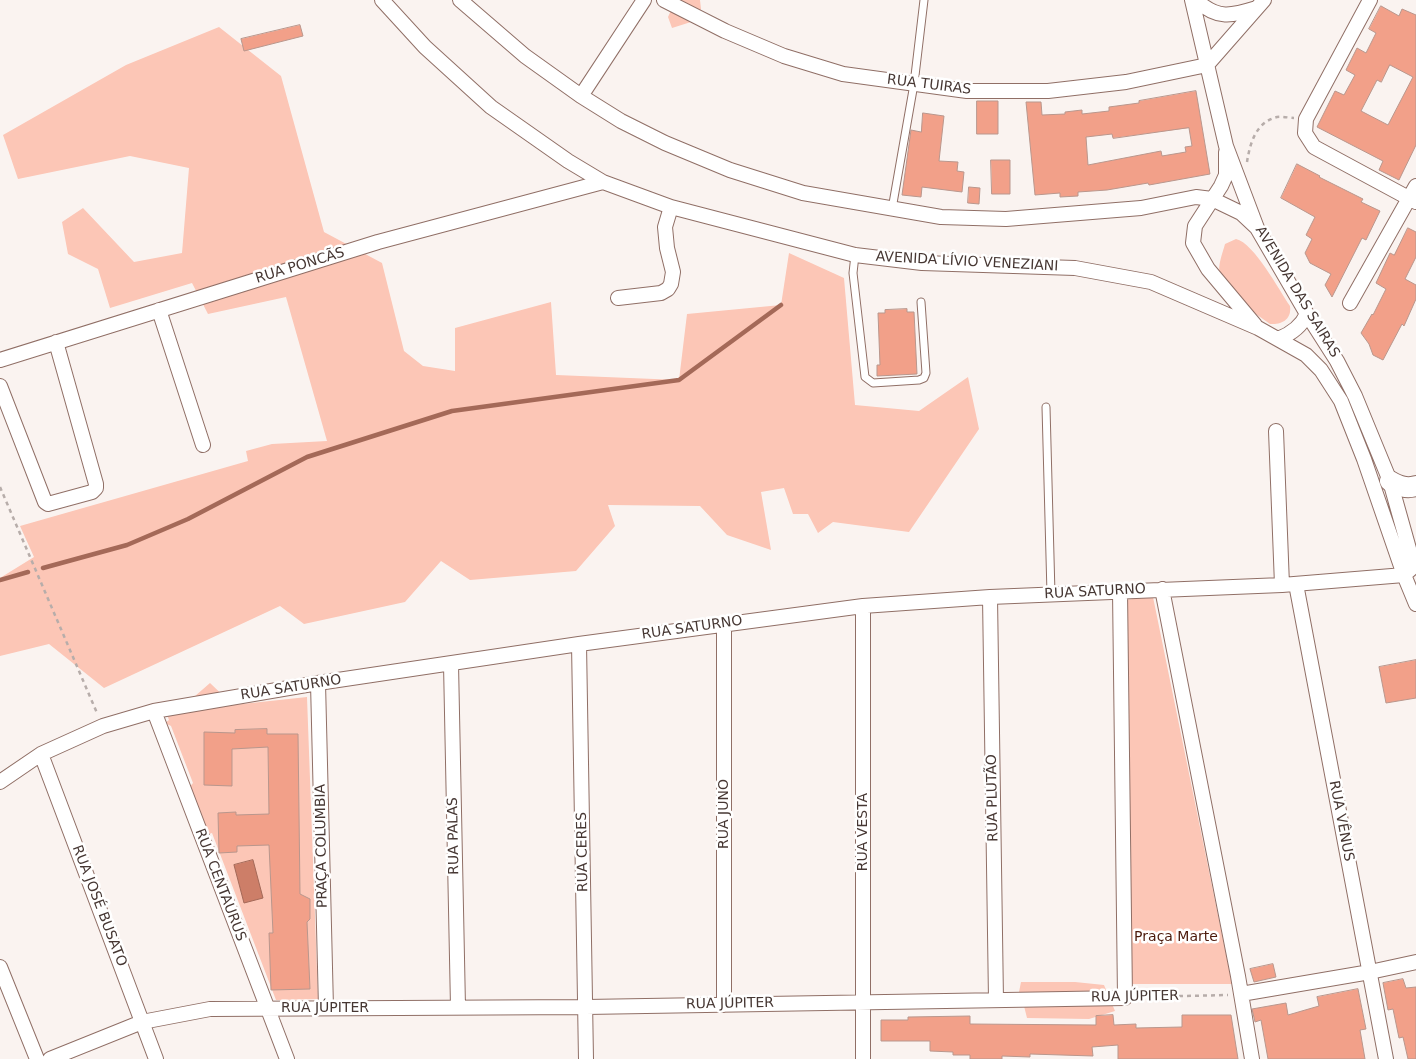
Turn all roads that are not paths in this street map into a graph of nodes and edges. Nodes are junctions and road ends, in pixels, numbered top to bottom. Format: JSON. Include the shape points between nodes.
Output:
{"nodes":[{"id":1,"x":382,"y":0,"type":"edge"},
{"id":2,"x":460,"y":0,"type":"edge"},
{"id":3,"x":644,"y":0,"type":"edge"},
{"id":4,"x":664,"y":0,"type":"edge"},
{"id":5,"x":924,"y":0,"type":"edge"},
{"id":6,"x":1192,"y":0,"type":"edge"},
{"id":7,"x":1196,"y":0,"type":"edge"},
{"id":8,"x":1370,"y":0,"type":"edge"},
{"id":9,"x":1261,"y":4,"type":"edge"},
{"id":10,"x":1207,"y":65,"type":"junction"},
{"id":11,"x":914,"y":84,"type":"junction"},
{"id":12,"x":581,"y":96,"type":"junction"},
{"id":13,"x":1226,"y":146,"type":"junction"},
{"id":14,"x":603,"y":182,"type":"junction"},
{"id":15,"x":1416,"y":186,"type":"edge"},
{"id":16,"x":1212,"y":199,"type":"junction"},
{"id":17,"x":1413,"y":200,"type":"edge"},
{"id":18,"x":671,"y":207,"type":"junction"},
{"id":19,"x":892,"y":209,"type":"junction"},
{"id":20,"x":1257,"y":228,"type":"junction"},
{"id":21,"x":855,"y":255,"type":"junction"},
{"id":22,"x":618,"y":298,"type":"dead end"},
{"id":23,"x":921,"y":302,"type":"dead end"},
{"id":24,"x":1350,"y":303,"type":"dead end"},
{"id":25,"x":159,"y":310,"type":"junction"},
{"id":26,"x":1307,"y":314,"type":"junction"},
{"id":27,"x":1258,"y":328,"type":"junction"},
{"id":28,"x":1278,"y":339,"type":"junction"},
{"id":29,"x":56,"y":342,"type":"junction"},
{"id":30,"x":0,"y":360,"type":"edge"},
{"id":31,"x":0,"y":386,"type":"edge"},
{"id":32,"x":1046,"y":407,"type":"dead end"},
{"id":33,"x":1276,"y":431,"type":"dead end"},
{"id":34,"x":203,"y":445,"type":"dead end"},
{"id":35,"x":1390,"y":481,"type":"junction"},
{"id":36,"x":1416,"y":486,"type":"edge"},
{"id":37,"x":1404,"y":575,"type":"junction"},
{"id":38,"x":1289,"y":584,"type":"junction"},
{"id":39,"x":1162,"y":588,"type":"junction"},
{"id":40,"x":1120,"y":591,"type":"junction"},
{"id":41,"x":1052,"y":594,"type":"junction"},
{"id":42,"x":990,"y":597,"type":"junction"},
{"id":43,"x":1416,"y":604,"type":"edge"},
{"id":44,"x":863,"y":606,"type":"junction"},
{"id":45,"x":724,"y":624,"type":"junction"},
{"id":46,"x":579,"y":644,"type":"junction"},
{"id":47,"x":451,"y":664,"type":"junction"},
{"id":48,"x":318,"y":683,"type":"junction"},
{"id":49,"x":154,"y":711,"type":"junction"},
{"id":50,"x":41,"y":754,"type":"junction"},
{"id":51,"x":0,"y":782,"type":"edge"},
{"id":52,"x":1416,"y":962,"type":"edge"},
{"id":53,"x":0,"y":967,"type":"edge"},
{"id":54,"x":1370,"y":972,"type":"junction"},
{"id":55,"x":1241,"y":994,"type":"junction"},
{"id":56,"x":996,"y":1000,"type":"junction"},
{"id":57,"x":863,"y":1001,"type":"junction"},
{"id":58,"x":724,"y":1005,"type":"junction"},
{"id":59,"x":586,"y":1007,"type":"junction"},
{"id":60,"x":266,"y":1008,"type":"junction"},
{"id":61,"x":326,"y":1008,"type":"junction"},
{"id":62,"x":458,"y":1008,"type":"junction"},
{"id":63,"x":142,"y":1022,"type":"junction"},
{"id":64,"x":37,"y":1059,"type":"edge"},
{"id":65,"x":50,"y":1059,"type":"edge"},
{"id":66,"x":156,"y":1059,"type":"edge"},
{"id":67,"x":287,"y":1059,"type":"edge"},
{"id":68,"x":586,"y":1059,"type":"edge"},
{"id":69,"x":864,"y":1059,"type":"edge"},
{"id":70,"x":1252,"y":1059,"type":"edge"},
{"id":71,"x":1386,"y":1059,"type":"edge"}],
"edges":[{"from":1,"to":14,"type":"street","name":"AVENIDA LÍVIO VENEZIANI","via":[[425,48],[491,107]]},
{"from":2,"to":12,"type":"street","via":[[525,56]]},
{"from":3,"to":12,"type":"street"},
{"from":4,"to":11,"type":"street","name":"RUA TUIRAS","via":[[784,56],[843,74]]},
{"from":5,"to":11,"type":"lane"},
{"from":6,"to":10,"type":"street","name":"AVENIDA DAS SAIRAS"},
{"from":7,"to":9,"type":"street","via":[[1207,9],[1229,15]]},
{"from":8,"to":17,"type":"street","via":[[1306,119],[1305,133],[1314,147]]},
{"from":9,"to":10,"type":"street"},
{"from":10,"to":11,"type":"street","name":"RUA TUIRAS","via":[[1126,82],[1048,91],[967,91]]},
{"from":10,"to":13,"type":"street","name":"AVENIDA DAS SAIRAS"},
{"from":11,"to":19,"type":"lane"},
{"from":12,"to":19,"type":"street","via":[[665,143],[730,170],[803,193]]},
{"from":13,"to":16,"type":"street","via":[[1226,175]]},
{"from":13,"to":20,"type":"street","name":"AVENIDA DAS SAIRAS"},
{"from":14,"to":18,"type":"street","name":"AVENIDA LÍVIO VENEZIANI"},
{"from":14,"to":25,"type":"street","name":"RUA PONCÃS","via":[[378,242]]},
{"from":15,"to":17,"type":"street"},
{"from":16,"to":19,"type":"street","via":[[1196,197],[1141,208],[1006,219],[942,216]]},
{"from":16,"to":20,"type":"street","via":[[1241,213]]},
{"from":16,"to":27,"type":"street","via":[[1195,226],[1193,243],[1208,269]]},
{"from":17,"to":24,"type":"street"},
{"from":18,"to":21,"type":"street","name":"AVENIDA LÍVIO VENEZIANI"},
{"from":18,"to":22,"type":"street","via":[[665,227],[673,272],[671,284],[661,293]]},
{"from":20,"to":26,"type":"street","name":"AVENIDA DAS SAIRAS"},
{"from":21,"to":23,"type":"lane","via":[[853,274],[865,378],[868,381],[924,378]]},
{"from":21,"to":27,"type":"street","name":"AVENIDA LÍVIO VENEZIANI","via":[[922,262],[1075,268],[1151,282]]},
{"from":25,"to":29,"type":"street","name":"RUA PONCÃS"},
{"from":25,"to":34,"type":"street"},
{"from":26,"to":28,"type":"street","via":[[1293,332]]},
{"from":26,"to":35,"type":"street","name":"AVENIDA DAS SAIRAS","via":[[1337,360],[1355,396]]},
{"from":27,"to":28,"type":"street","name":"AVENIDA LÍVIO VENEZIANI"},
{"from":28,"to":37,"type":"street","name":"AVENIDA LÍVIO VENEZIANI","via":[[1306,355],[1322,370],[1337,395],[1364,459]]},
{"from":29,"to":30,"type":"street","name":"RUA PONCÃS"},
{"from":29,"to":31,"type":"street","via":[[96,484],[92,492],[48,504],[45,502]]},
{"from":32,"to":41,"type":"lane"},
{"from":33,"to":38,"type":"street","name":"RUA VÊNUS"},
{"from":35,"to":36,"type":"main road","via":[[1407,488]]},
{"from":35,"to":37,"type":"street","name":"AVENIDA DAS SAIRAS","via":[[1413,563]]},
{"from":37,"to":38,"type":"street","name":"RUA SATURNO"},
{"from":37,"to":43,"type":"street","name":"AVENIDA LÍVIO VENEZIANI"},
{"from":38,"to":39,"type":"street","name":"RUA SATURNO"},
{"from":38,"to":54,"type":"street","name":"RUA VÊNUS"},
{"from":39,"to":40,"type":"street","name":"RUA SATURNO"},
{"from":39,"to":55,"type":"street"},
{"from":40,"to":41,"type":"street","name":"RUA SATURNO"},
{"from":40,"to":56,"type":"street","name":"RUA JÚPITER","via":[[1125,998]]},
{"from":41,"to":42,"type":"street","name":"RUA SATURNO"},
{"from":42,"to":44,"type":"street","name":"RUA SATURNO"},
{"from":42,"to":56,"type":"street","name":"RUA PLUTÃO"},
{"from":44,"to":45,"type":"street","name":"RUA SATURNO"},
{"from":44,"to":57,"type":"street","name":"RUA VESTA"},
{"from":45,"to":46,"type":"street","name":"RUA SATURNO"},
{"from":45,"to":58,"type":"street","name":"RUA JUNO"},
{"from":46,"to":47,"type":"street","name":"RUA SATURNO"},
{"from":46,"to":59,"type":"street","name":"RUA CERES"},
{"from":47,"to":48,"type":"street","name":"RUA SATURNO"},
{"from":47,"to":62,"type":"street","name":"RUA PALAS"},
{"from":48,"to":49,"type":"street","name":"RUA SATURNO"},
{"from":48,"to":61,"type":"street","name":"PRAÇA COLUMBIA"},
{"from":49,"to":50,"type":"street","name":"RUA SATURNO","via":[[103,726]]},
{"from":49,"to":60,"type":"street","name":"RUA CENTAURUS"},
{"from":50,"to":51,"type":"street","name":"RUA SATURNO"},
{"from":50,"to":63,"type":"street","name":"RUA JOSÉ BUSATO"},
{"from":52,"to":54,"type":"street"},
{"from":53,"to":64,"type":"street"},
{"from":54,"to":55,"type":"street"},
{"from":54,"to":71,"type":"street","name":"RUA VÊNUS"},
{"from":55,"to":70,"type":"street"},
{"from":56,"to":57,"type":"street","name":"RUA JÚPITER"},
{"from":57,"to":58,"type":"street","name":"RUA JÚPITER"},
{"from":57,"to":69,"type":"street","name":"RUA VESTA"},
{"from":58,"to":59,"type":"street","name":"RUA JÚPITER"},
{"from":59,"to":62,"type":"street","name":"RUA JÚPITER"},
{"from":59,"to":68,"type":"street","name":"RUA CERES"},
{"from":60,"to":61,"type":"street","name":"RUA JÚPITER"},
{"from":60,"to":63,"type":"street","name":"RUA JÚPITER","via":[[210,1009]]},
{"from":60,"to":67,"type":"street","name":"RUA CENTAURUS"},
{"from":61,"to":62,"type":"street","name":"RUA JÚPITER"},
{"from":63,"to":65,"type":"street","name":"RUA JÚPITER"},
{"from":63,"to":66,"type":"street","name":"RUA JOSÉ BUSATO"}]}
